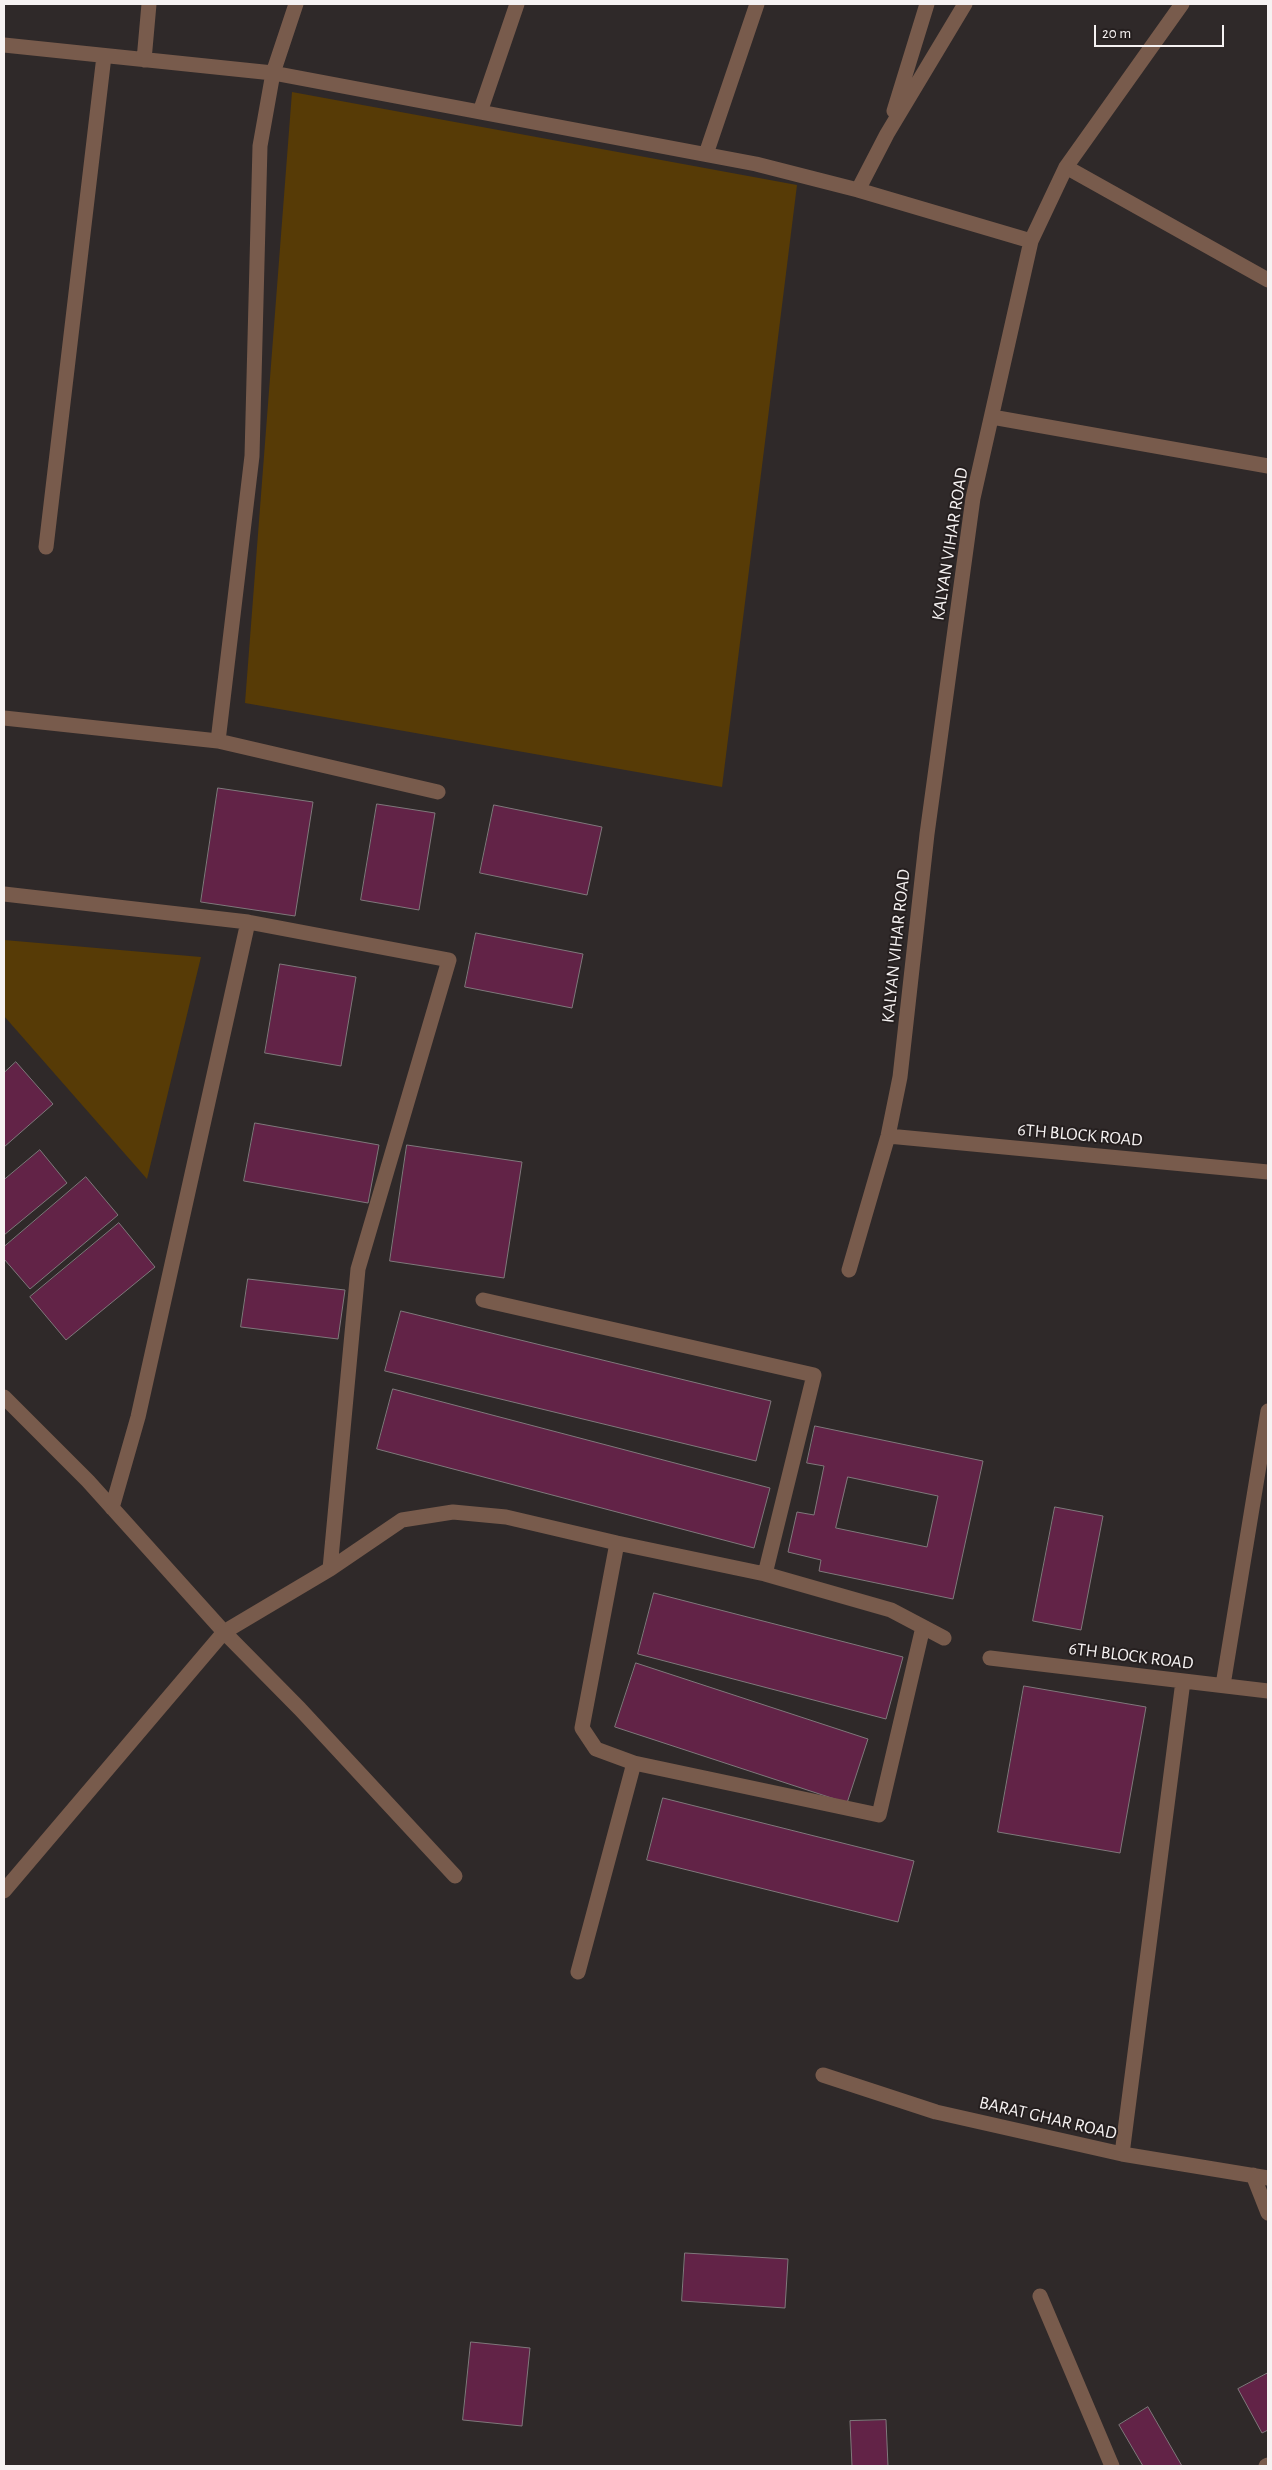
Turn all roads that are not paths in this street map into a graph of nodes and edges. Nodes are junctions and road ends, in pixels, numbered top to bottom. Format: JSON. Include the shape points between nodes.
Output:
{"nodes":[{"id":1,"x":149,"y":4,"type":"edge"},
{"id":2,"x":296,"y":4,"type":"edge"},
{"id":3,"x":518,"y":4,"type":"edge"},
{"id":4,"x":757,"y":4,"type":"edge"},
{"id":5,"x":927,"y":4,"type":"edge"},
{"id":6,"x":965,"y":4,"type":"edge"},
{"id":7,"x":1182,"y":4,"type":"edge"},
{"id":8,"x":4,"y":45,"type":"edge"},
{"id":9,"x":104,"y":56,"type":"junction"},
{"id":10,"x":144,"y":60,"type":"junction"},
{"id":11,"x":273,"y":73,"type":"junction"},
{"id":12,"x":480,"y":112,"type":"junction"},
{"id":13,"x":887,"y":134,"type":"junction"},
{"id":14,"x":706,"y":154,"type":"junction"},
{"id":15,"x":1066,"y":167,"type":"junction"},
{"id":16,"x":858,"y":190,"type":"junction"},
{"id":17,"x":1030,"y":241,"type":"junction"},
{"id":18,"x":1268,"y":280,"type":"edge"},
{"id":19,"x":992,"y":417,"type":"junction"},
{"id":20,"x":1268,"y":466,"type":"edge"},
{"id":21,"x":46,"y":547,"type":"dead end"},
{"id":22,"x":4,"y":718,"type":"edge"},
{"id":23,"x":218,"y":741,"type":"junction"},
{"id":24,"x":438,"y":792,"type":"dead end"},
{"id":25,"x":4,"y":894,"type":"edge"},
{"id":26,"x":248,"y":922,"type":"junction"},
{"id":27,"x":888,"y":1136,"type":"junction"},
{"id":28,"x":1268,"y":1172,"type":"edge"},
{"id":29,"x":849,"y":1270,"type":"dead end"},
{"id":30,"x":483,"y":1300,"type":"dead end"},
{"id":31,"x":4,"y":1397,"type":"edge"},
{"id":32,"x":1268,"y":1410,"type":"edge"},
{"id":33,"x":112,"y":1508,"type":"junction"},
{"id":34,"x":617,"y":1543,"type":"junction"},
{"id":35,"x":330,"y":1569,"type":"junction"},
{"id":36,"x":766,"y":1574,"type":"junction"},
{"id":37,"x":923,"y":1626,"type":"junction"},
{"id":38,"x":224,"y":1632,"type":"junction"},
{"id":39,"x":944,"y":1638,"type":"dead end"},
{"id":40,"x":990,"y":1658,"type":"dead end"},
{"id":41,"x":1183,"y":1681,"type":"junction"},
{"id":42,"x":1223,"y":1685,"type":"junction"},
{"id":43,"x":1268,"y":1691,"type":"edge"},
{"id":44,"x":634,"y":1763,"type":"junction"},
{"id":45,"x":455,"y":1876,"type":"dead end"},
{"id":46,"x":4,"y":1891,"type":"edge"},
{"id":47,"x":578,"y":1972,"type":"dead end"},
{"id":48,"x":823,"y":2075,"type":"dead end"},
{"id":49,"x":1122,"y":2154,"type":"junction"},
{"id":50,"x":1253,"y":2175,"type":"junction"},
{"id":51,"x":1268,"y":2178,"type":"edge"},
{"id":52,"x":1268,"y":2213,"type":"edge"},
{"id":53,"x":1040,"y":2296,"type":"dead end"},
{"id":54,"x":1112,"y":2466,"type":"edge"}],
"edges":[{"from":1,"to":10,"type":"street"},
{"from":2,"to":11,"type":"street"},
{"from":3,"to":12,"type":"street"},
{"from":4,"to":14,"type":"street"},
{"from":5,"to":13,"type":"street"},
{"from":6,"to":13,"type":"street"},
{"from":7,"to":15,"type":"street","name":"KALYAN VIHAR ROAD"},
{"from":8,"to":9,"type":"street"},
{"from":9,"to":10,"type":"street"},
{"from":9,"to":21,"type":"street"},
{"from":10,"to":11,"type":"street"},
{"from":11,"to":12,"type":"street"},
{"from":11,"to":23,"type":"street","via":[[260,146],[252,456]]},
{"from":12,"to":14,"type":"street"},
{"from":13,"to":16,"type":"street"},
{"from":14,"to":16,"type":"street"},
{"from":15,"to":17,"type":"street","name":"KALYAN VIHAR ROAD"},
{"from":15,"to":18,"type":"street"},
{"from":16,"to":17,"type":"street"},
{"from":17,"to":19,"type":"street","name":"KALYAN VIHAR ROAD"},
{"from":19,"to":20,"type":"street"},
{"from":19,"to":27,"type":"street","name":"KALYAN VIHAR ROAD","via":[[973,498],[927,834],[900,1076]]},
{"from":22,"to":23,"type":"street"},
{"from":23,"to":24,"type":"street"},
{"from":25,"to":26,"type":"street"},
{"from":26,"to":33,"type":"street","via":[[140,1408]]},
{"from":26,"to":35,"type":"street","via":[[449,960],[358,1269]]},
{"from":27,"to":28,"type":"street","name":"6TH BLOCK ROAD"},
{"from":27,"to":29,"type":"street","name":"KALYAN VIHAR ROAD"},
{"from":30,"to":36,"type":"street","via":[[814,1375]]},
{"from":31,"to":33,"type":"street"},
{"from":32,"to":42,"type":"street"},
{"from":33,"to":38,"type":"street"},
{"from":34,"to":35,"type":"street","via":[[506,1517],[453,1512],[402,1520]]},
{"from":34,"to":36,"type":"street"},
{"from":34,"to":44,"type":"street","via":[[582,1728],[596,1749]]},
{"from":35,"to":38,"type":"street"},
{"from":36,"to":37,"type":"street","via":[[891,1610]]},
{"from":37,"to":39,"type":"street"},
{"from":37,"to":44,"type":"street","via":[[879,1815]]},
{"from":38,"to":45,"type":"street"},
{"from":38,"to":46,"type":"street"},
{"from":40,"to":41,"type":"street","name":"6TH BLOCK ROAD"},
{"from":41,"to":42,"type":"street","name":"6TH BLOCK ROAD"},
{"from":41,"to":49,"type":"street"},
{"from":42,"to":43,"type":"street","name":"6TH BLOCK ROAD"},
{"from":44,"to":47,"type":"street"},
{"from":48,"to":49,"type":"street","name":"BARAT GHAR ROAD","via":[[936,2112]]},
{"from":49,"to":50,"type":"street","name":"BARAT GHAR ROAD"},
{"from":50,"to":51,"type":"street","name":"BARAT GHAR ROAD"},
{"from":50,"to":52,"type":"street"},
{"from":53,"to":54,"type":"street"}]}
